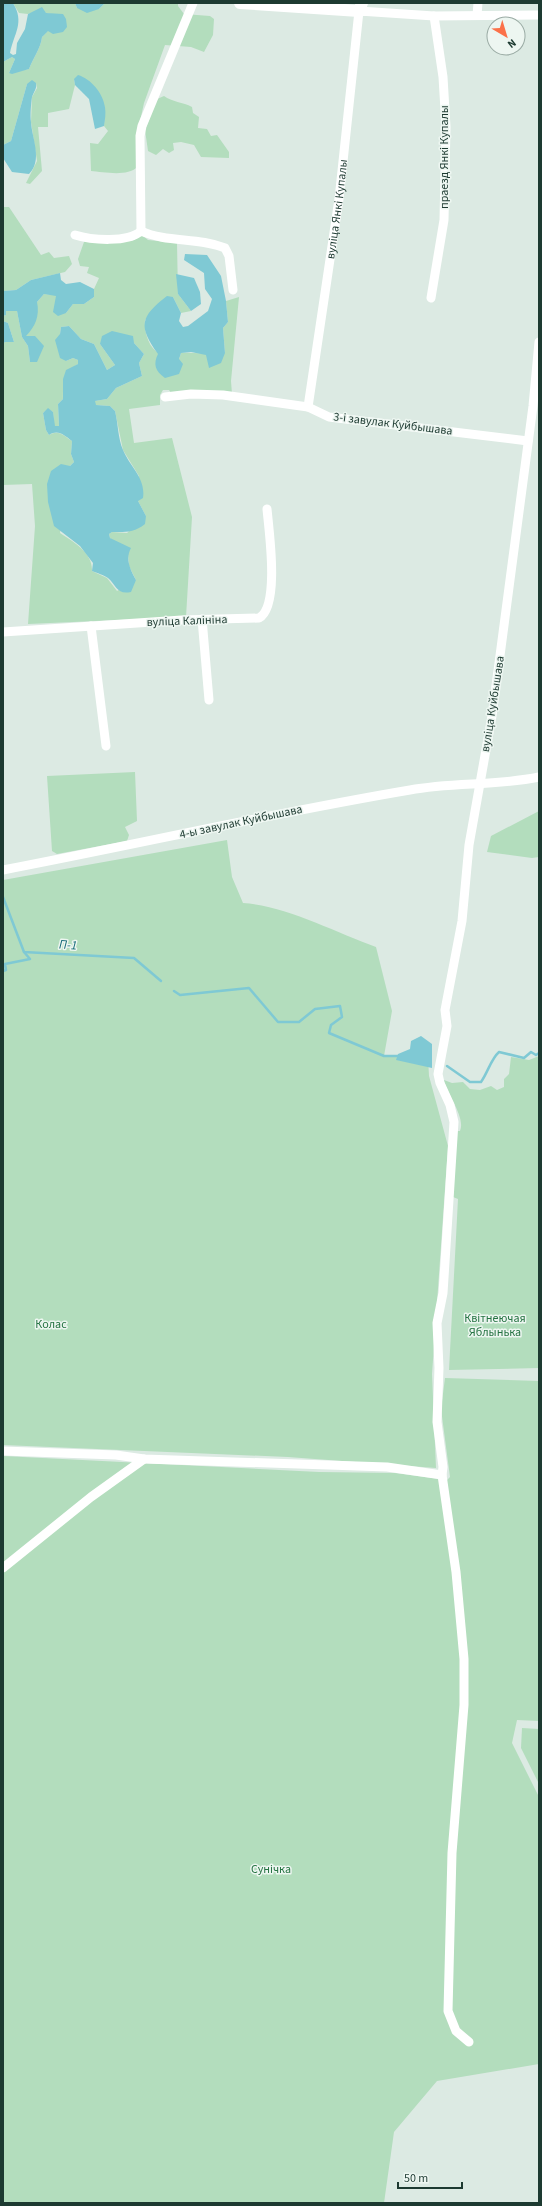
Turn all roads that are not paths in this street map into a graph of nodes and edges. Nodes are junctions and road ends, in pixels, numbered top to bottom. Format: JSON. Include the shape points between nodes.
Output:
{"nodes":[{"id":1,"x":193,"y":3,"type":"edge"},
{"id":2,"x":240,"y":3,"type":"edge"},
{"id":3,"x":478,"y":3,"type":"edge"},
{"id":4,"x":361,"y":7,"type":"edge"},
{"id":5,"x":477,"y":15,"type":"junction"},
{"id":6,"x":539,"y":15,"type":"edge"},
{"id":7,"x":434,"y":16,"type":"junction"},
{"id":8,"x":141,"y":231,"type":"junction"},
{"id":9,"x":75,"y":235,"type":"dead end"},
{"id":10,"x":233,"y":290,"type":"dead end"},
{"id":11,"x":431,"y":298,"type":"dead end"},
{"id":12,"x":539,"y":342,"type":"edge"},
{"id":13,"x":165,"y":397,"type":"dead end"},
{"id":14,"x":308,"y":407,"type":"junction"},
{"id":15,"x":528,"y":441,"type":"junction"},
{"id":16,"x":267,"y":509,"type":"dead end"},
{"id":17,"x":202,"y":619,"type":"junction"},
{"id":18,"x":91,"y":626,"type":"junction"},
{"id":19,"x":3,"y":632,"type":"edge"},
{"id":20,"x":209,"y":700,"type":"dead end"},
{"id":21,"x":106,"y":746,"type":"dead end"},
{"id":22,"x":539,"y":777,"type":"edge"},
{"id":23,"x":480,"y":782,"type":"junction"},
{"id":24,"x":3,"y":870,"type":"edge"},
{"id":25,"x":3,"y":1451,"type":"edge"},
{"id":26,"x":144,"y":1459,"type":"junction"},
{"id":27,"x":442,"y":1475,"type":"junction"},
{"id":28,"x":3,"y":1568,"type":"edge"},
{"id":29,"x":469,"y":2042,"type":"dead end"}],
"edges":[{"from":1,"to":8,"type":"street","via":[[142,126]]},
{"from":2,"to":4,"type":"street"},
{"from":3,"to":5,"type":"street"},
{"from":4,"to":7,"type":"street"},
{"from":4,"to":14,"type":"street","name":"вуліца Янкі Купалы","via":[[339,199]]},
{"from":5,"to":6,"type":"street"},
{"from":5,"to":7,"type":"street"},
{"from":7,"to":11,"type":"street","name":"праезд Янкі Купалы","via":[[443,77],[446,127],[444,220]]},
{"from":8,"to":9,"type":"street","via":[[131,238],[120,239]]},
{"from":8,"to":10,"type":"street","via":[[152,236],[215,244],[225,248],[229,256]]},
{"from":12,"to":15,"type":"street","name":"вуліца Куйбышава"},
{"from":13,"to":14,"type":"street","name":"3-і завулак Куйбышава","via":[[191,394],[223,395]]},
{"from":14,"to":15,"type":"street","name":"3-і завулак Куйбышава","via":[[329,417]]},
{"from":15,"to":23,"type":"street","name":"вуліца Куйбышава","via":[[492,716]]},
{"from":16,"to":17,"type":"street","name":"вуліца Калініна","via":[[271,561],[269,603],[266,612],[263,616],[253,619]]},
{"from":17,"to":18,"type":"street","name":"вуліца Калініна"},
{"from":17,"to":20,"type":"street"},
{"from":18,"to":19,"type":"street","name":"вуліца Калініна"},
{"from":18,"to":21,"type":"street"},
{"from":22,"to":23,"type":"street","name":"4-ы завулак Куйбышава"},
{"from":23,"to":24,"type":"street","name":"4-ы завулак Куйбышава","via":[[412,789],[274,814],[159,840]]},
{"from":23,"to":27,"type":"street","name":"вуліца Куйбышава","via":[[469,845],[462,921],[445,1010],[447,1026],[439,1064],[440,1083],[454,1122],[443,1293],[437,1323],[437,1422]]},
{"from":25,"to":26,"type":"street","via":[[116,1455]]},
{"from":26,"to":27,"type":"street","via":[[387,1467]]},
{"from":26,"to":28,"type":"street","via":[[91,1497]]},
{"from":27,"to":29,"type":"street","name":"вуліца Куйбышава","via":[[456,1572],[464,1659],[464,1705],[452,1853],[448,2011],[456,2031]]}]}
